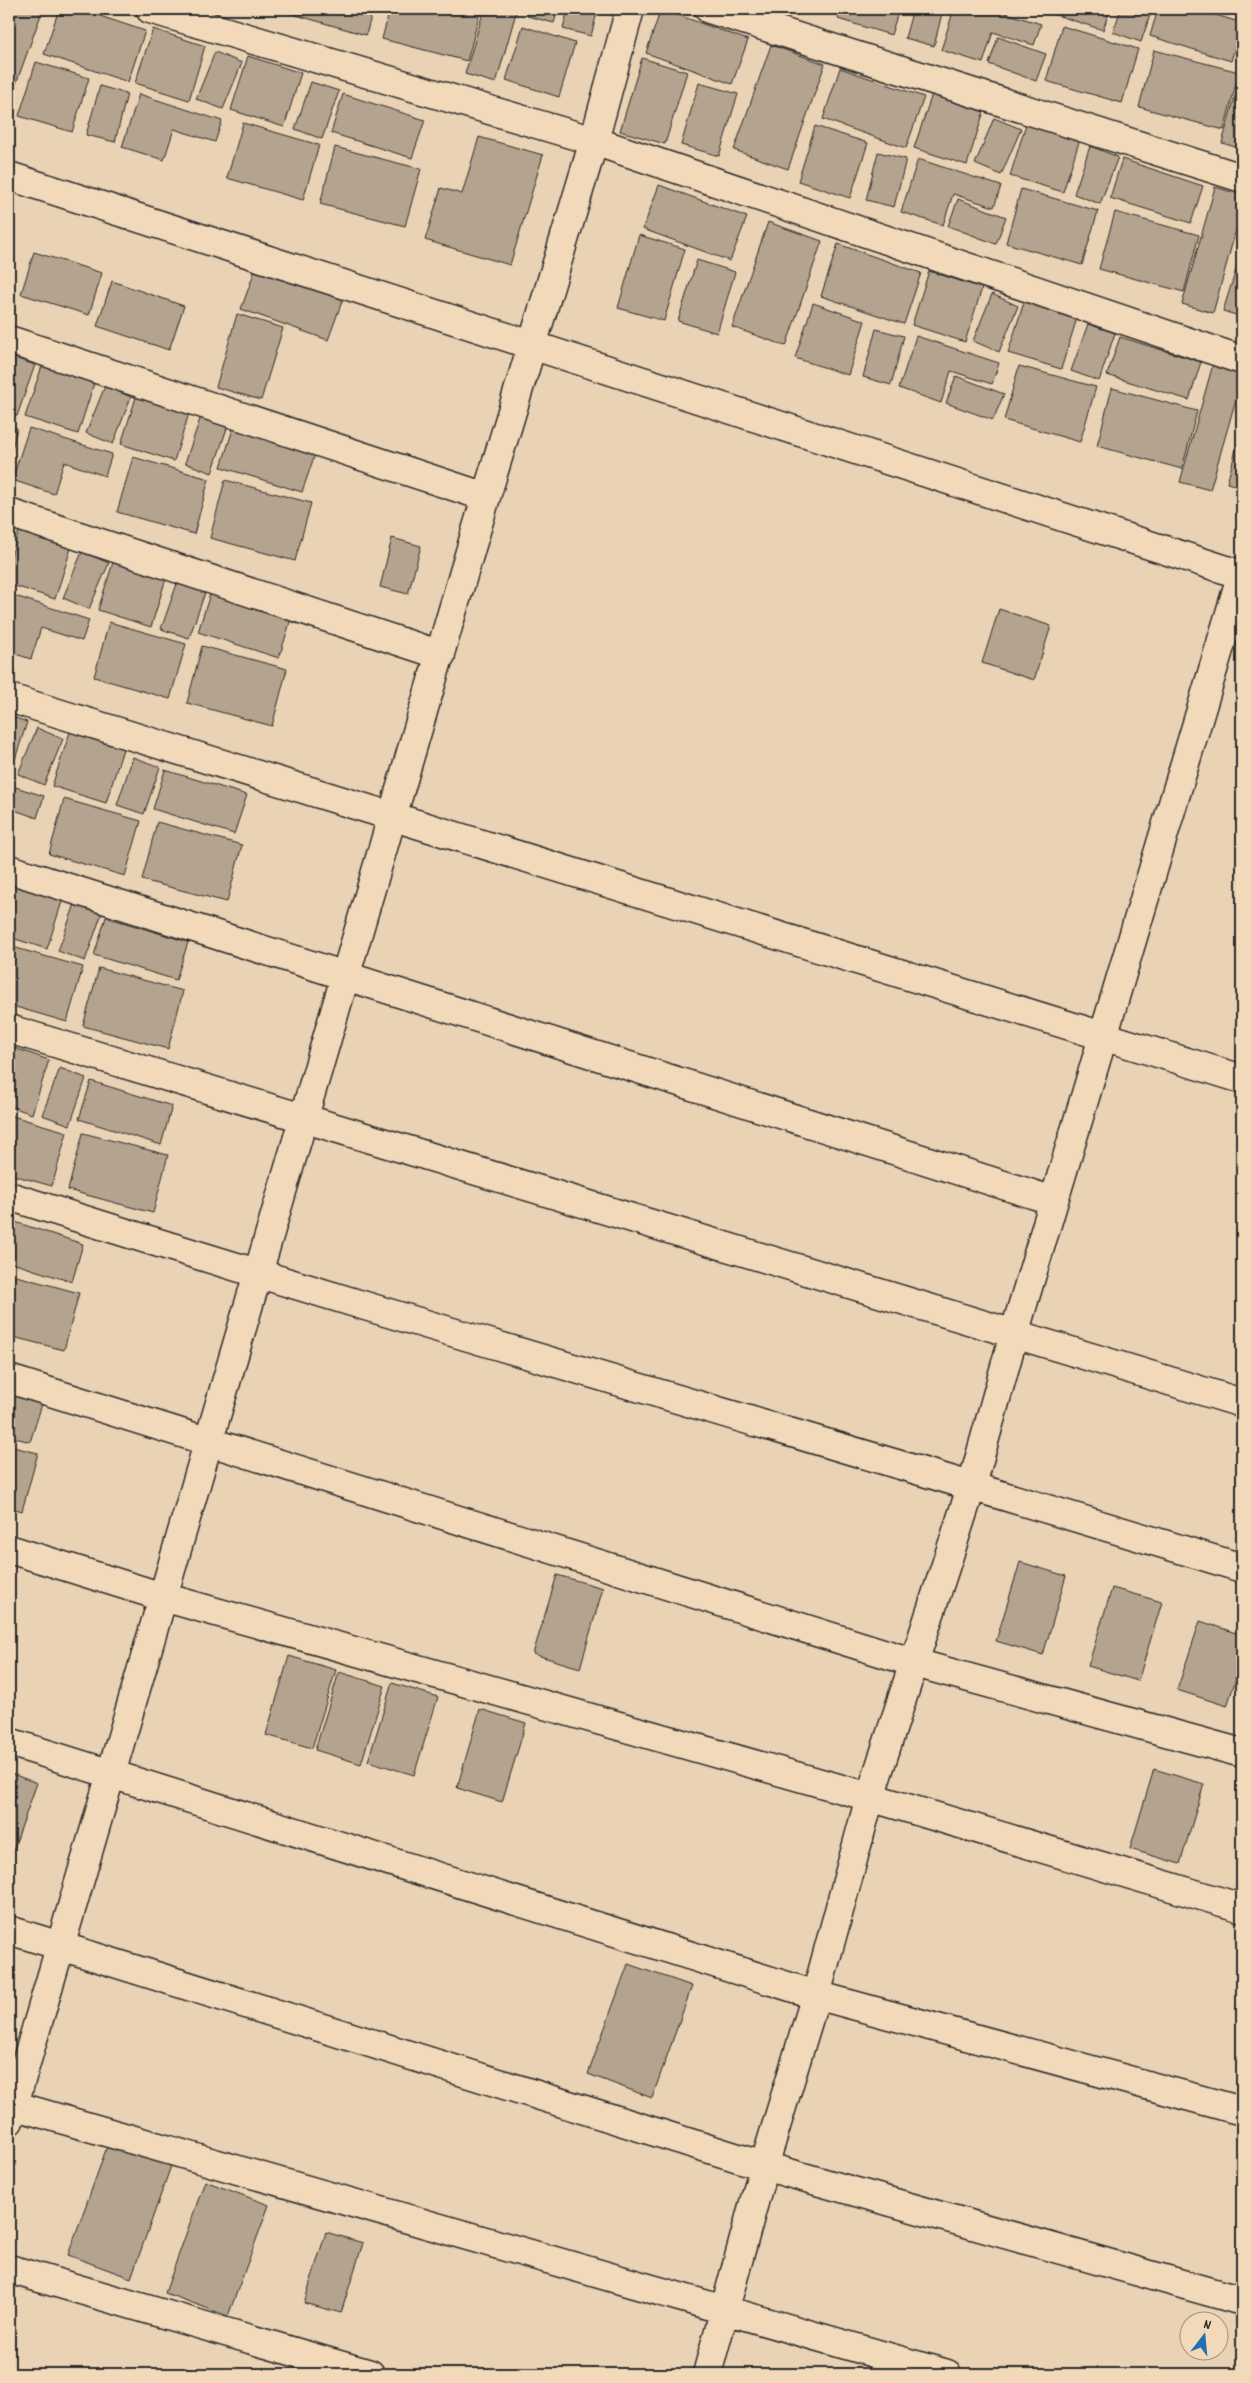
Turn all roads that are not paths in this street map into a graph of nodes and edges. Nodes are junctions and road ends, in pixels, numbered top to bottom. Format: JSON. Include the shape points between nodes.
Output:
{"nodes":[{"id":1,"x":150,"y":9,"type":"edge"},
{"id":2,"x":630,"y":9,"type":"edge"},
{"id":3,"x":709,"y":9,"type":"edge"},
{"id":4,"x":594,"y":141,"type":"junction"},
{"id":5,"x":9,"y":176,"type":"edge"},
{"id":6,"x":1242,"y":178,"type":"edge"},
{"id":7,"x":9,"y":340,"type":"edge"},
{"id":8,"x":532,"y":346,"type":"junction"},
{"id":9,"x":1242,"y":360,"type":"edge"},
{"id":10,"x":486,"y":497,"type":"junction"},
{"id":11,"x":9,"y":513,"type":"edge"},
{"id":12,"x":1242,"y":574,"type":"edge"},
{"id":13,"x":441,"y":655,"type":"junction"},
{"id":14,"x":9,"y":698,"type":"edge"},
{"id":15,"x":393,"y":816,"type":"junction"},
{"id":16,"x":9,"y":868,"type":"edge"},
{"id":17,"x":346,"y":976,"type":"junction"},
{"id":18,"x":9,"y":1030,"type":"edge"},
{"id":19,"x":1103,"y":1036,"type":"junction"},
{"id":20,"x":1242,"y":1079,"type":"edge"},
{"id":21,"x":304,"y":1119,"type":"junction"},
{"id":22,"x":9,"y":1196,"type":"edge"},
{"id":23,"x":1054,"y":1201,"type":"junction"},
{"id":24,"x":258,"y":1275,"type":"junction"},
{"id":25,"x":1014,"y":1334,"type":"junction"},
{"id":26,"x":9,"y":1379,"type":"edge"},
{"id":27,"x":1242,"y":1403,"type":"edge"},
{"id":28,"x":209,"y":1442,"type":"junction"},
{"id":29,"x":972,"y":1485,"type":"junction"},
{"id":30,"x":9,"y":1549,"type":"edge"},
{"id":31,"x":1242,"y":1568,"type":"edge"},
{"id":32,"x":163,"y":1597,"type":"junction"},
{"id":33,"x":915,"y":1663,"type":"junction"},
{"id":34,"x":9,"y":1742,"type":"edge"},
{"id":35,"x":1242,"y":1753,"type":"edge"},
{"id":36,"x":111,"y":1774,"type":"junction"},
{"id":37,"x":870,"y":1796,"type":"junction"},
{"id":38,"x":1242,"y":1908,"type":"edge"},
{"id":39,"x":9,"y":1930,"type":"edge"},
{"id":40,"x":60,"y":1946,"type":"junction"},
{"id":41,"x":816,"y":1995,"type":"junction"},
{"id":42,"x":10,"y":2110,"type":"edge"},
{"id":43,"x":1242,"y":2111,"type":"edge"},
{"id":44,"x":764,"y":2166,"type":"junction"},
{"id":45,"x":9,"y":2269,"type":"edge"},
{"id":46,"x":1242,"y":2301,"type":"edge"},
{"id":47,"x":724,"y":2310,"type":"junction"},
{"id":48,"x":370,"y":2374,"type":"edge"},
{"id":49,"x":707,"y":2374,"type":"edge"},
{"id":50,"x":947,"y":2374,"type":"edge"}],
"edges":[{"from":1,"to":4,"type":"street"},
{"from":2,"to":4,"type":"street"},
{"from":3,"to":6,"type":"street"},
{"from":4,"to":8,"type":"street"},
{"from":4,"to":9,"type":"street"},
{"from":5,"to":8,"type":"street"},
{"from":7,"to":10,"type":"street"},
{"from":8,"to":10,"type":"street"},
{"from":8,"to":12,"type":"street"},
{"from":10,"to":13,"type":"street"},
{"from":11,"to":13,"type":"street"},
{"from":12,"to":19,"type":"street"},
{"from":13,"to":15,"type":"street"},
{"from":14,"to":15,"type":"street"},
{"from":15,"to":17,"type":"street"},
{"from":15,"to":19,"type":"street"},
{"from":16,"to":17,"type":"street"},
{"from":17,"to":21,"type":"street"},
{"from":17,"to":23,"type":"street"},
{"from":18,"to":21,"type":"street"},
{"from":19,"to":20,"type":"street"},
{"from":19,"to":23,"type":"street"},
{"from":21,"to":24,"type":"street"},
{"from":21,"to":25,"type":"street"},
{"from":22,"to":24,"type":"street"},
{"from":23,"to":25,"type":"street"},
{"from":24,"to":28,"type":"street"},
{"from":24,"to":29,"type":"street"},
{"from":25,"to":27,"type":"street"},
{"from":25,"to":29,"type":"street"},
{"from":26,"to":28,"type":"street"},
{"from":28,"to":32,"type":"street"},
{"from":28,"to":33,"type":"street"},
{"from":29,"to":31,"type":"street"},
{"from":29,"to":33,"type":"street"},
{"from":30,"to":32,"type":"street"},
{"from":32,"to":36,"type":"street"},
{"from":32,"to":37,"type":"street"},
{"from":33,"to":35,"type":"street"},
{"from":33,"to":37,"type":"street"},
{"from":34,"to":36,"type":"street"},
{"from":36,"to":40,"type":"street"},
{"from":36,"to":41,"type":"street"},
{"from":37,"to":38,"type":"street"},
{"from":37,"to":41,"type":"street"},
{"from":39,"to":40,"type":"street"},
{"from":40,"to":42,"type":"street"},
{"from":40,"to":44,"type":"street"},
{"from":41,"to":43,"type":"street"},
{"from":41,"to":44,"type":"street"},
{"from":42,"to":47,"type":"street"},
{"from":44,"to":46,"type":"street"},
{"from":44,"to":47,"type":"street"},
{"from":45,"to":48,"type":"street"},
{"from":47,"to":49,"type":"street"},
{"from":47,"to":50,"type":"street"}]}
